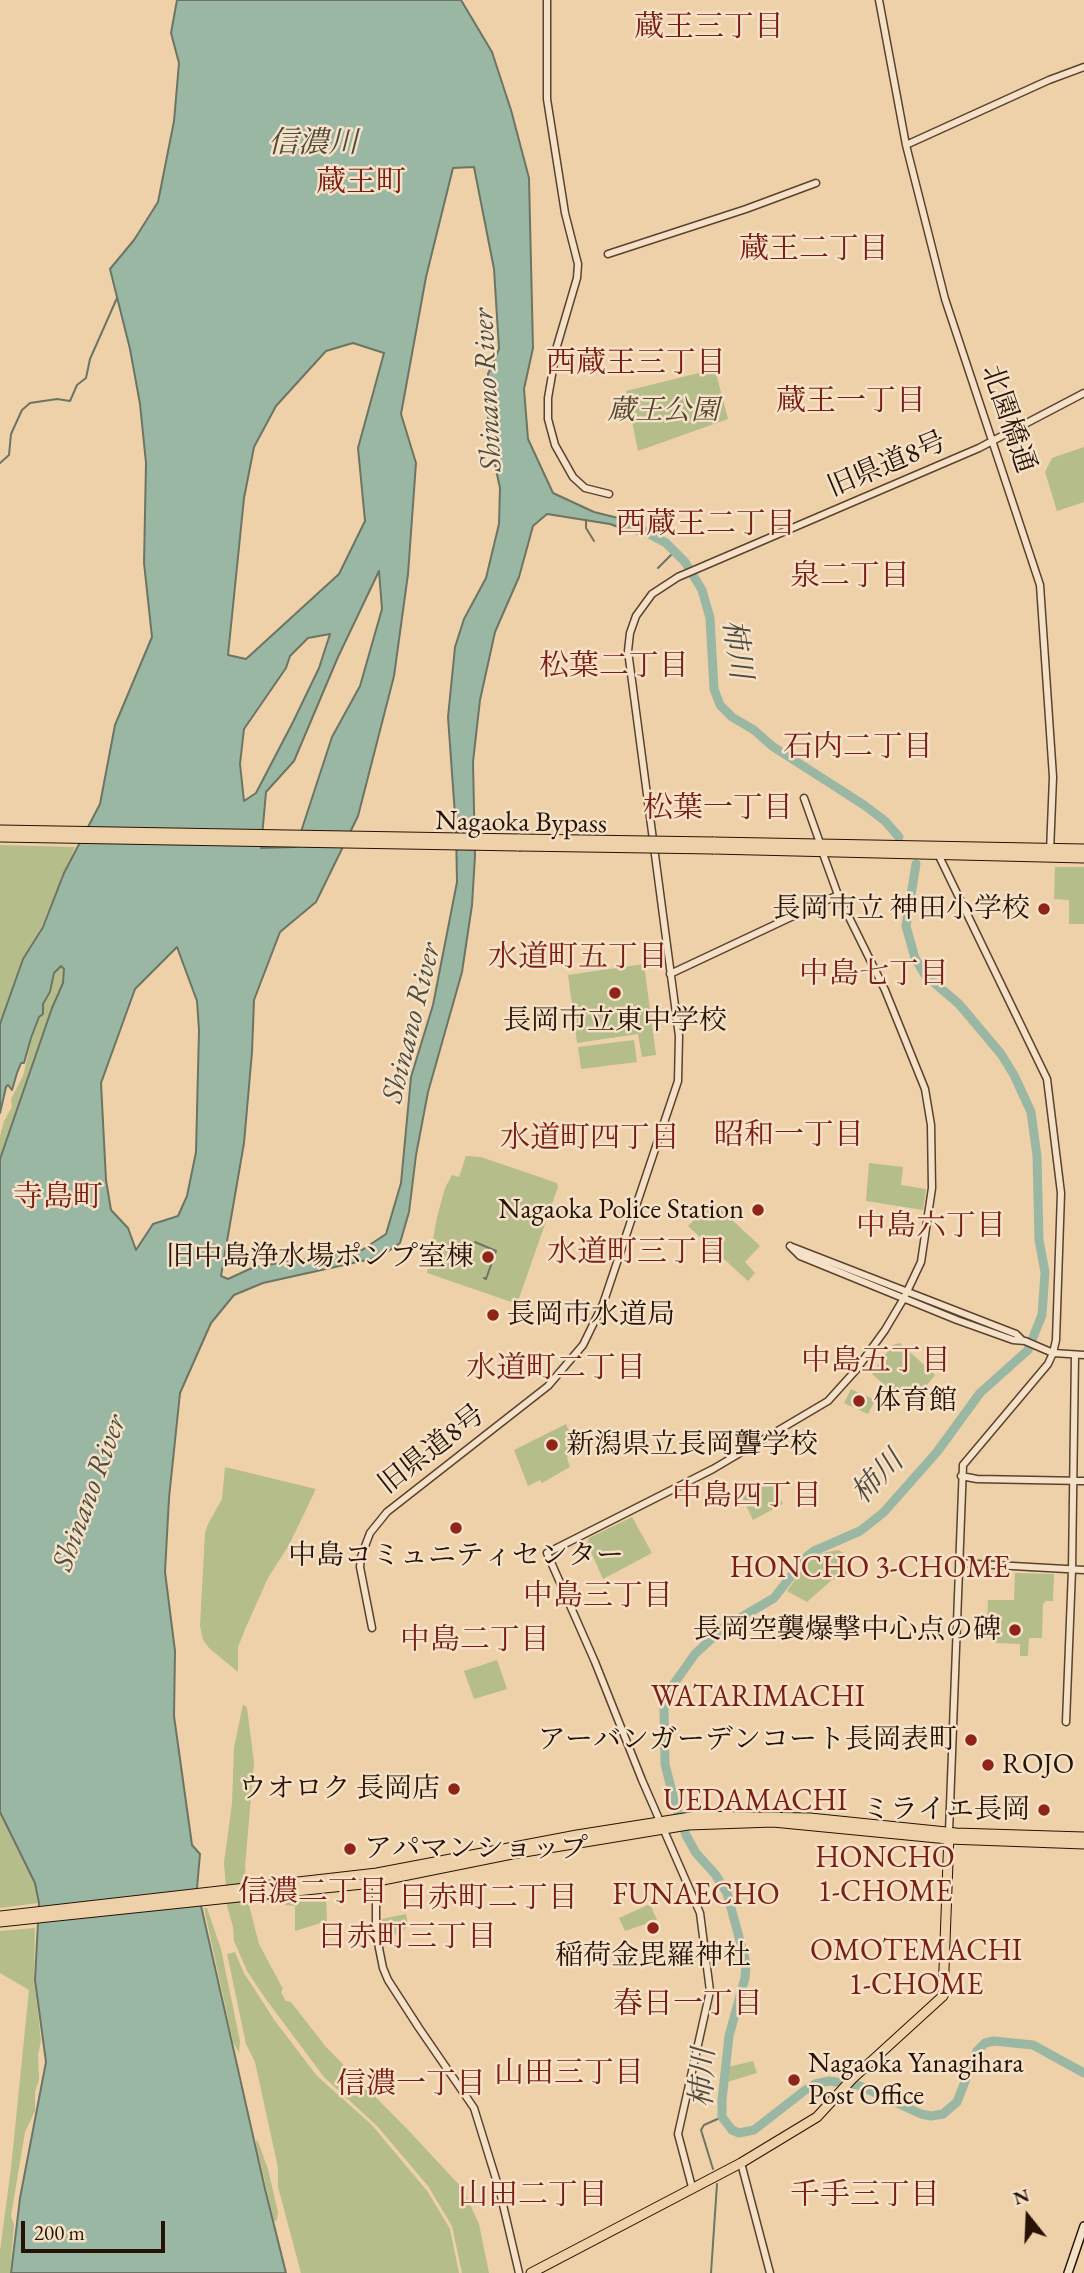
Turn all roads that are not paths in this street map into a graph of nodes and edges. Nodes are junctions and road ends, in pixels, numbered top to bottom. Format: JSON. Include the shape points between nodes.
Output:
{"nodes":[{"id":1,"x":547,"y":0,"type":"edge"},
{"id":2,"x":879,"y":0,"type":"edge"},
{"id":3,"x":1084,"y":67,"type":"edge"},
{"id":4,"x":906,"y":145,"type":"junction"},
{"id":5,"x":816,"y":183,"type":"dead end"},
{"id":6,"x":608,"y":254,"type":"dead end"},
{"id":7,"x":1084,"y":393,"type":"edge"},
{"id":8,"x":992,"y":442,"type":"junction"},
{"id":9,"x":609,"y":494,"type":"dead end"},
{"id":10,"x":804,"y":798,"type":"dead end"},
{"id":11,"x":0,"y":830,"type":"edge"},
{"id":12,"x":0,"y":837,"type":"edge"},
{"id":13,"x":504,"y":842,"type":"junction"},
{"id":14,"x":821,"y":847,"type":"junction"},
{"id":15,"x":1084,"y":849,"type":"edge"},
{"id":16,"x":937,"y":850,"type":"junction"},
{"id":17,"x":1050,"y":853,"type":"junction"},
{"id":18,"x":1084,"y":858,"type":"edge"},
{"id":19,"x":838,"y":895,"type":"junction"},
{"id":20,"x":670,"y":974,"type":"junction"},
{"id":21,"x":906,"y":1295,"type":"junction"},
{"id":22,"x":1054,"y":1353,"type":"junction"},
{"id":23,"x":1075,"y":1355,"type":"junction"},
{"id":24,"x":1084,"y":1355,"type":"edge"},
{"id":25,"x":961,"y":1476,"type":"junction"},
{"id":26,"x":1073,"y":1480,"type":"junction"},
{"id":27,"x":1084,"y":1481,"type":"edge"},
{"id":28,"x":959,"y":1563,"type":"junction"},
{"id":29,"x":1072,"y":1570,"type":"junction"},
{"id":30,"x":1084,"y":1570,"type":"edge"},
{"id":31,"x":372,"y":1628,"type":"dead end"},
{"id":32,"x":1066,"y":1722,"type":"dead end"},
{"id":33,"x":662,"y":1824,"type":"junction"},
{"id":34,"x":948,"y":1836,"type":"junction"},
{"id":35,"x":1084,"y":1837,"type":"edge"},
{"id":36,"x":1084,"y":1844,"type":"edge"},
{"id":37,"x":376,"y":1882,"type":"junction"},
{"id":38,"x":244,"y":1892,"type":"junction"},
{"id":39,"x":0,"y":1916,"type":"edge"},
{"id":40,"x":0,"y":1922,"type":"edge"},
{"id":41,"x":741,"y":2163,"type":"junction"},
{"id":42,"x":692,"y":2187,"type":"junction"},
{"id":43,"x":1084,"y":2226,"type":"edge"},
{"id":44,"x":519,"y":2273,"type":"edge"},
{"id":45,"x":531,"y":2273,"type":"edge"},
{"id":46,"x":770,"y":2273,"type":"edge"},
{"id":47,"x":1068,"y":2273,"type":"edge"}],
"edges":[{"from":1,"to":9,"type":"street","via":[[547,99],[578,264],[551,375],[548,419],[555,445],[573,477],[585,488]]},
{"from":2,"to":4,"type":"street","name":"北園橋通"},
{"from":3,"to":4,"type":"street"},
{"from":4,"to":8,"type":"street","name":"北園橋通","via":[[946,299]]},
{"from":5,"to":6,"type":"street"},
{"from":7,"to":8,"type":"street","name":"旧県道8号"},
{"from":8,"to":17,"type":"street","name":"北園橋通","via":[[1040,585],[1053,777]]},
{"from":8,"to":20,"type":"street","name":"旧県道8号","via":[[681,576],[657,590],[631,626],[628,643]]},
{"from":10,"to":14,"type":"street"},
{"from":11,"to":13,"type":"highway","name":"Nagaoka Bypass"},
{"from":12,"to":13,"type":"highway","name":"Nagaoka Bypass"},
{"from":13,"to":14,"type":"highway","name":"Nagaoka Bypass","bridge":true},
{"from":14,"to":16,"type":"highway","name":"Nagaoka Bypass"},
{"from":14,"to":19,"type":"street"},
{"from":15,"to":17,"type":"highway","name":"Nagaoka Bypass"},
{"from":16,"to":17,"type":"highway","name":"Nagaoka Bypass"},
{"from":16,"to":22,"type":"street","via":[[1048,1079],[1061,1194]]},
{"from":17,"to":18,"type":"highway","name":"Nagaoka Bypass"},
{"from":19,"to":20,"type":"street"},
{"from":19,"to":21,"type":"street","via":[[919,1069],[929,1106],[932,1196],[922,1256]]},
{"from":20,"to":31,"type":"street","name":"旧県道8号","via":[[679,1036],[678,1081],[598,1317],[575,1356],[548,1386],[374,1526],[360,1562]]},
{"from":21,"to":21,"type":"street","via":[[806,1259],[790,1246]]},
{"from":21,"to":22,"type":"street","via":[[1016,1334]]},
{"from":21,"to":33,"type":"street","via":[[867,1355],[828,1401],[713,1469],[547,1553]]},
{"from":22,"to":23,"type":"street"},
{"from":22,"to":25,"type":"street","via":[[963,1465]]},
{"from":23,"to":24,"type":"street"},
{"from":23,"to":26,"type":"street"},
{"from":25,"to":26,"type":"street"},
{"from":25,"to":28,"type":"street"},
{"from":26,"to":27,"type":"street"},
{"from":26,"to":29,"type":"street"},
{"from":28,"to":29,"type":"street"},
{"from":28,"to":34,"type":"street"},
{"from":29,"to":30,"type":"street"},
{"from":29,"to":32,"type":"street"},
{"from":33,"to":34,"type":"highway","via":[[773,1822]]},
{"from":33,"to":37,"type":"highway"},
{"from":33,"to":38,"type":"highway"},
{"from":33,"to":42,"type":"street","via":[[700,1913],[710,1984],[678,2134]]},
{"from":34,"to":35,"type":"highway"},
{"from":34,"to":36,"type":"highway"},
{"from":34,"to":41,"type":"highway","via":[[943,1996],[817,2117]]},
{"from":37,"to":38,"type":"highway"},
{"from":37,"to":44,"type":"street","via":[[376,1933],[383,1968],[474,2108]]},
{"from":38,"to":39,"type":"highway"},
{"from":38,"to":40,"type":"highway"},
{"from":41,"to":42,"type":"highway"},
{"from":41,"to":46,"type":"street"},
{"from":42,"to":45,"type":"highway"},
{"from":43,"to":47,"type":"main road"}]}
